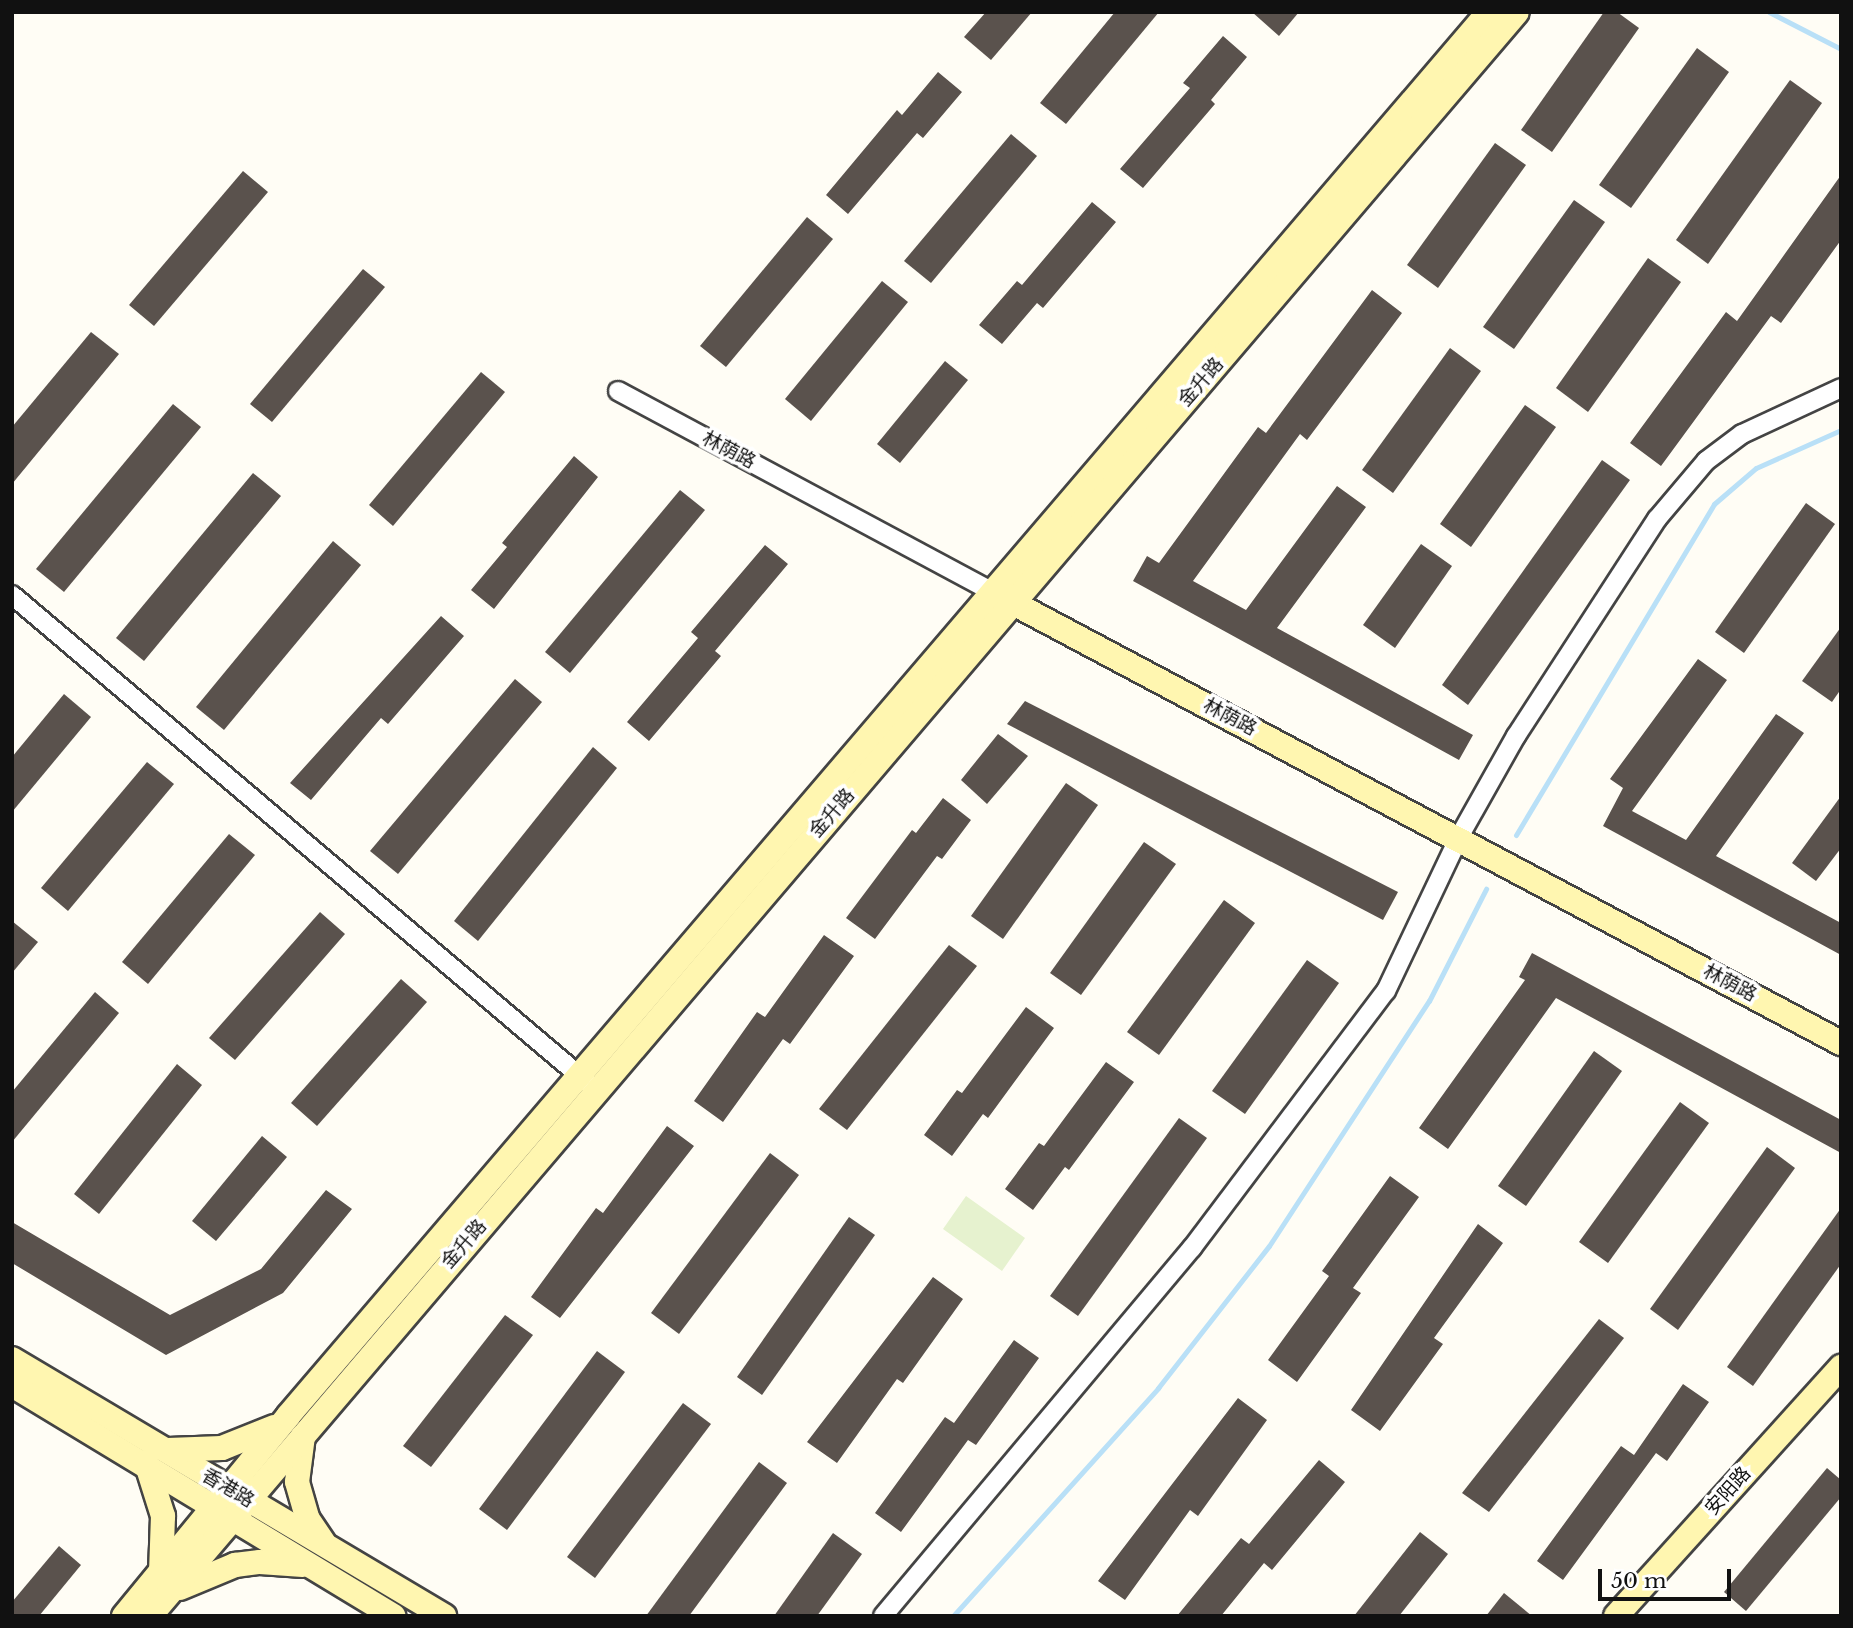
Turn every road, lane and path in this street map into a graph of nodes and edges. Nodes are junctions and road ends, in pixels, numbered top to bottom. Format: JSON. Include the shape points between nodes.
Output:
{"nodes":[{"id":1,"x":1489,"y":12,"type":"edge"},
{"id":2,"x":1517,"y":12,"type":"edge"},
{"id":3,"x":1841,"y":388,"type":"edge"},
{"id":4,"x":618,"y":391,"type":"dead end"},
{"id":5,"x":12,"y":595,"type":"edge"},
{"id":6,"x":1004,"y":598,"type":"junction"},
{"id":7,"x":1460,"y":837,"type":"junction"},
{"id":8,"x":1841,"y":1043,"type":"edge"},
{"id":9,"x":588,"y":1083,"type":"junction"},
{"id":10,"x":12,"y":1359,"type":"edge"},
{"id":11,"x":1841,"y":1367,"type":"edge"},
{"id":12,"x":12,"y":1385,"type":"edge"},
{"id":13,"x":297,"y":1422,"type":"junction"},
{"id":14,"x":156,"y":1456,"type":"junction"},
{"id":15,"x":231,"y":1503,"type":"junction"},
{"id":16,"x":320,"y":1558,"type":"junction"},
{"id":17,"x":161,"y":1573,"type":"junction"},
{"id":18,"x":158,"y":1607,"type":"edge"},
{"id":19,"x":124,"y":1616,"type":"edge"},
{"id":20,"x":394,"y":1616,"type":"edge"},
{"id":21,"x":444,"y":1616,"type":"edge"},
{"id":22,"x":883,"y":1616,"type":"edge"},
{"id":23,"x":1616,"y":1616,"type":"edge"}],
"edges":[{"from":1,"to":6,"type":"main road","name":"金升路"},
{"from":2,"to":6,"type":"main road","name":"金升路"},
{"from":3,"to":7,"type":"street","via":[[1742,434],[1698,471],[1611,584]]},
{"from":4,"to":6,"type":"street","name":"林荫路"},
{"from":5,"to":9,"type":"street"},
{"from":6,"to":7,"type":"main road","name":"林荫路"},
{"from":6,"to":9,"type":"main road","name":"金升路"},
{"from":7,"to":8,"type":"main road","name":"林荫路"},
{"from":7,"to":22,"type":"street","via":[[1386,992],[1292,1120],[1000,1481]]},
{"from":9,"to":13,"type":"main road","name":"金升路"},
{"from":10,"to":14,"type":"main road","name":"香港路"},
{"from":11,"to":23,"type":"main road","name":"安阳路"},
{"from":12,"to":14,"type":"main road","name":"香港路"},
{"from":13,"to":14,"type":"main road","via":[[240,1443]]},
{"from":13,"to":15,"type":"main road","name":"金升路"},
{"from":13,"to":16,"type":"main road","via":[[299,1492]]},
{"from":14,"to":15,"type":"main road","name":"香港路"},
{"from":14,"to":17,"type":"main road","via":[[163,1516]]},
{"from":15,"to":16,"type":"main road","name":"香港路"},
{"from":15,"to":17,"type":"main road","name":"金升路"},
{"from":15,"to":18,"type":"main road","name":"金升路"},
{"from":16,"to":18,"type":"main road","via":[[235,1565],[210,1573]]},
{"from":16,"to":20,"type":"main road","name":"香港路"},
{"from":16,"to":21,"type":"main road","name":"香港路"},
{"from":17,"to":19,"type":"main road","name":"金升路"}]}
